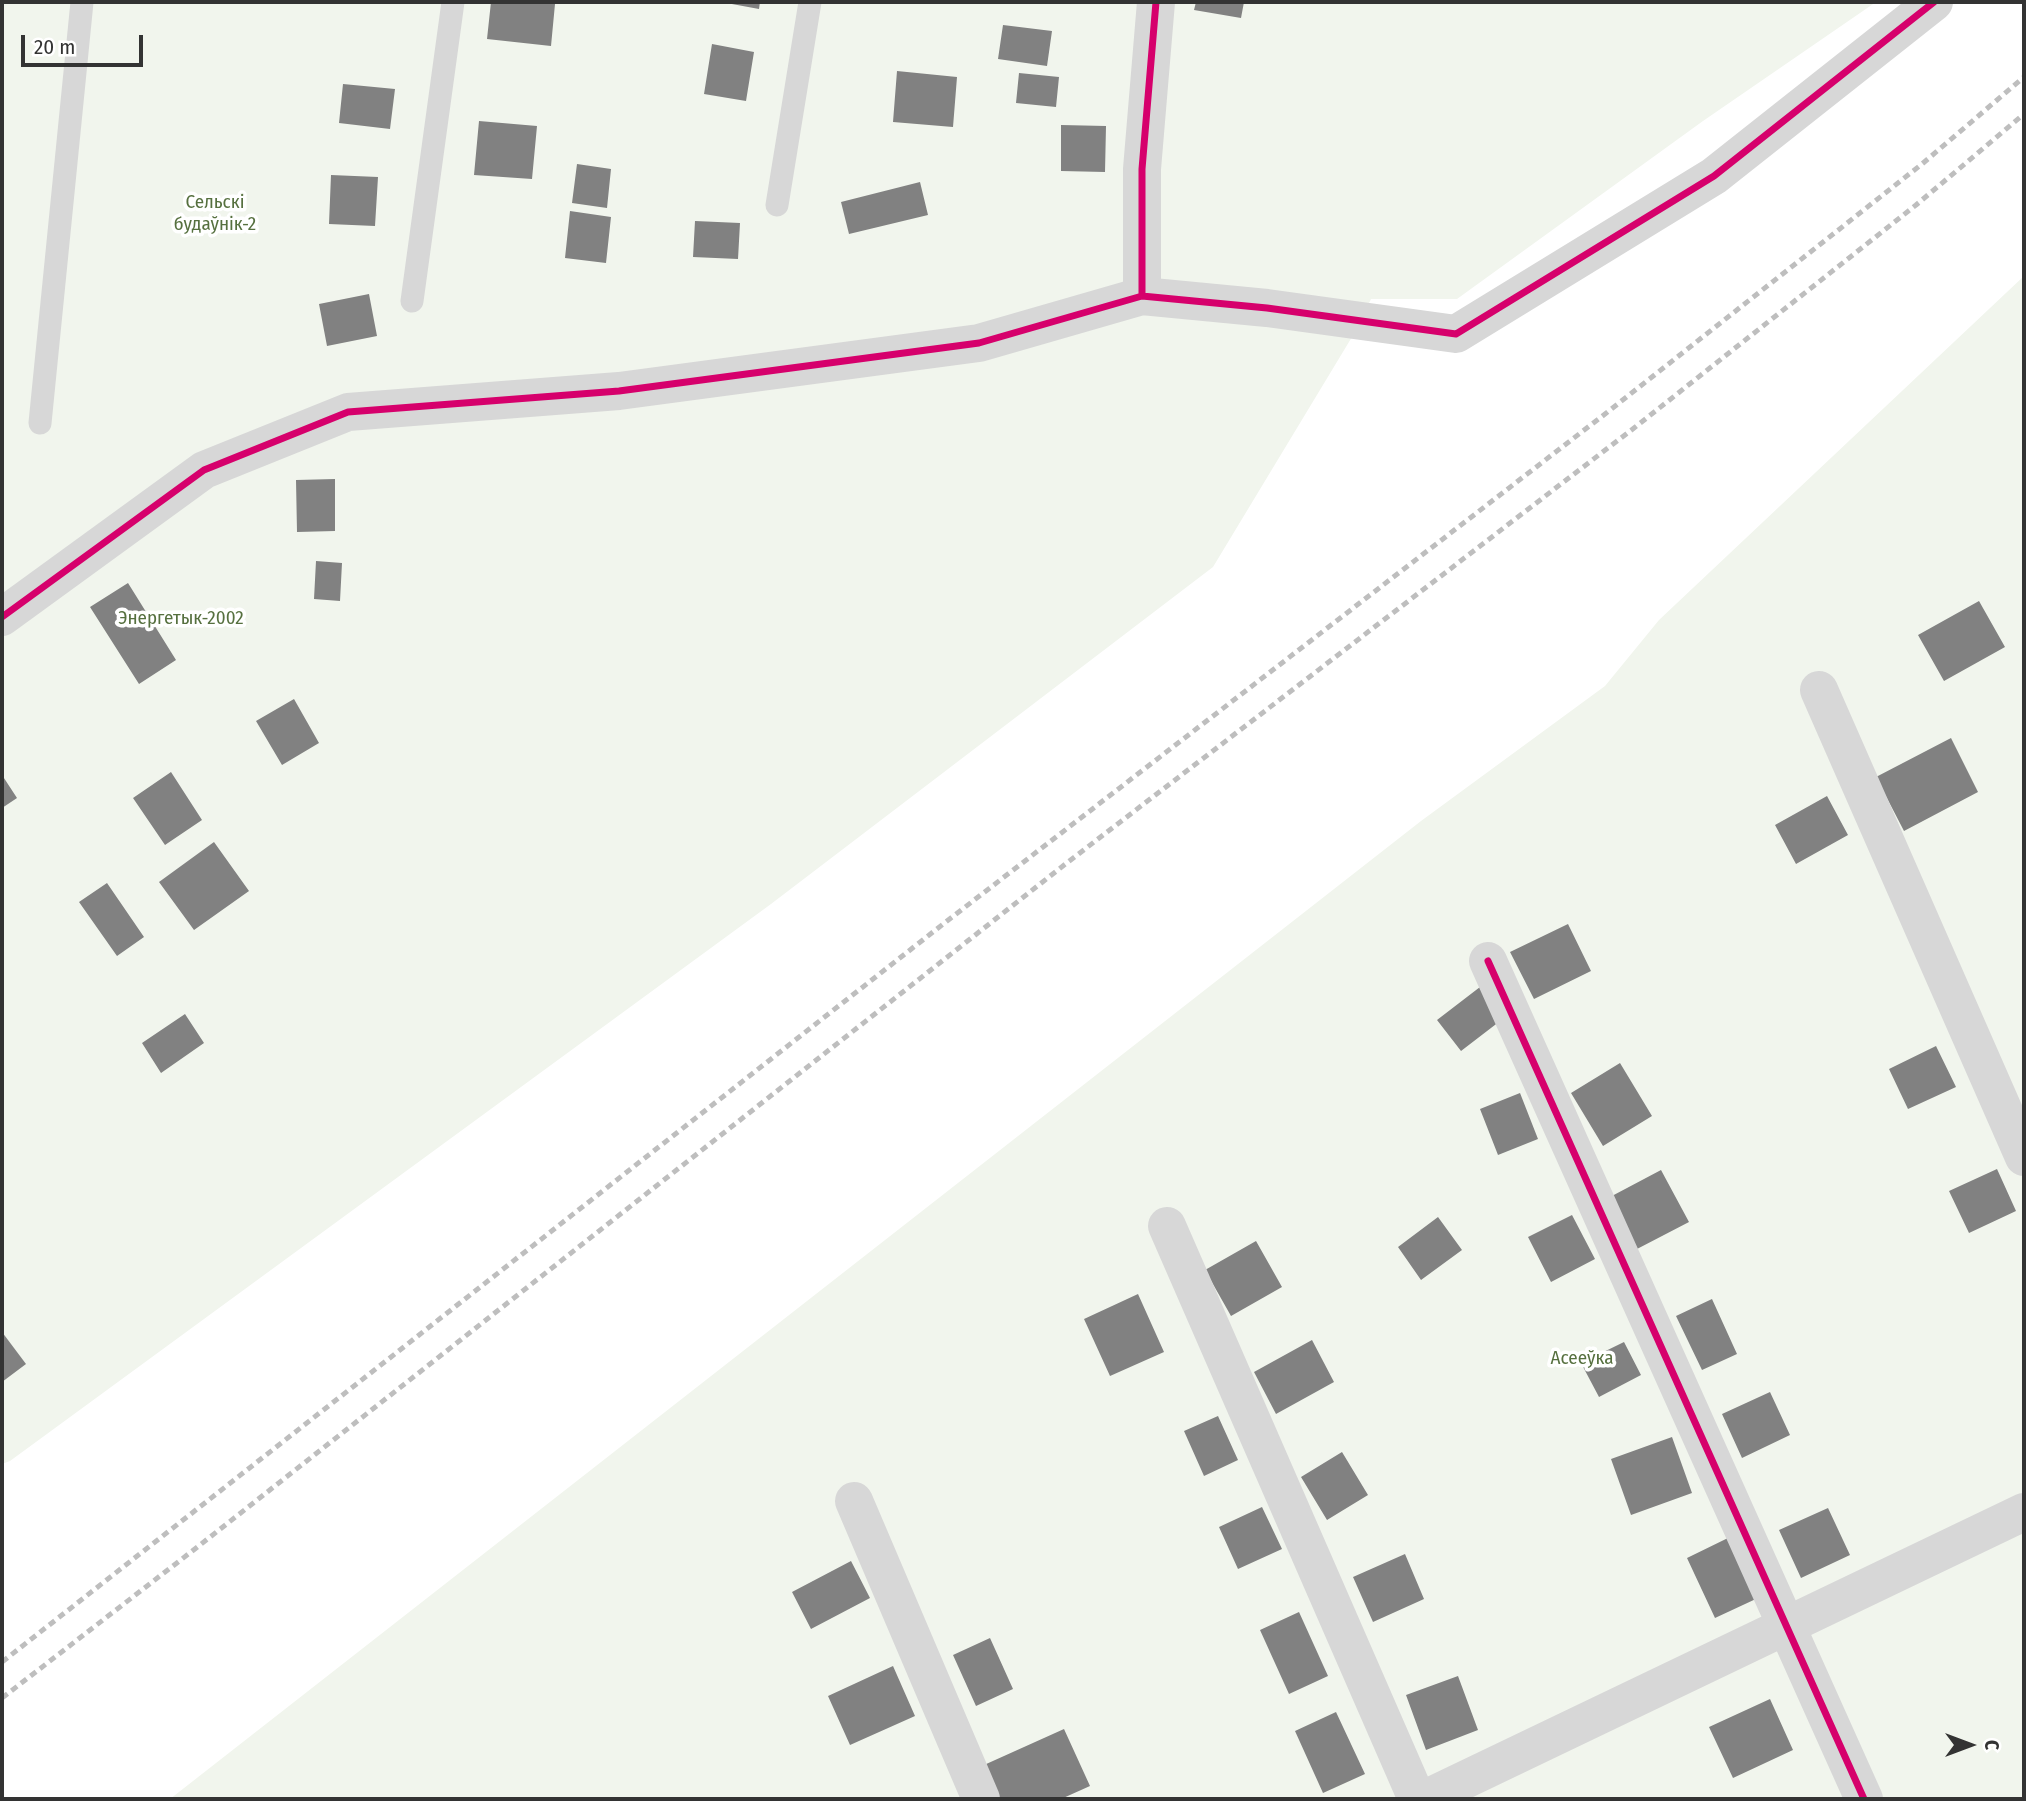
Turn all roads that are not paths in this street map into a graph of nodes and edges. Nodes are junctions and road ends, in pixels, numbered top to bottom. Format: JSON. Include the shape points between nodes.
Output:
{"nodes":[{"id":1,"x":82,"y":2,"type":"edge"},
{"id":2,"x":453,"y":2,"type":"edge"},
{"id":3,"x":810,"y":2,"type":"edge"},
{"id":4,"x":1156,"y":2,"type":"edge"},
{"id":5,"x":1934,"y":2,"type":"edge"},
{"id":6,"x":776,"y":205,"type":"dead end"},
{"id":7,"x":1142,"y":296,"type":"junction"},
{"id":8,"x":412,"y":301,"type":"dead end"},
{"id":9,"x":40,"y":423,"type":"dead end"},
{"id":10,"x":2,"y":617,"type":"edge"},
{"id":11,"x":1819,"y":690,"type":"dead end"},
{"id":12,"x":1488,"y":961,"type":"dead end"},
{"id":13,"x":2024,"y":1157,"type":"edge"},
{"id":14,"x":1167,"y":1226,"type":"dead end"},
{"id":15,"x":854,"y":1501,"type":"dead end"},
{"id":16,"x":2024,"y":1512,"type":"edge"},
{"id":17,"x":1786,"y":1626,"type":"junction"},
{"id":18,"x":981,"y":1799,"type":"edge"},
{"id":19,"x":1417,"y":1799,"type":"edge"},
{"id":20,"x":1425,"y":1799,"type":"edge"},
{"id":21,"x":1864,"y":1799,"type":"edge"}],
"edges":[{"from":1,"to":9,"type":"lane"},
{"from":2,"to":8,"type":"lane"},
{"from":3,"to":6,"type":"lane"},
{"from":4,"to":7,"type":"street","via":[[1142,169]]},
{"from":5,"to":7,"type":"street","via":[[1714,176],[1457,334]]},
{"from":7,"to":10,"type":"street","via":[[979,343],[620,391],[348,412],[204,470]]},
{"from":11,"to":13,"type":"street"},
{"from":12,"to":17,"type":"street"},
{"from":14,"to":19,"type":"street"},
{"from":15,"to":18,"type":"street"},
{"from":16,"to":17,"type":"street"},
{"from":17,"to":20,"type":"street"},
{"from":17,"to":21,"type":"street"}]}
